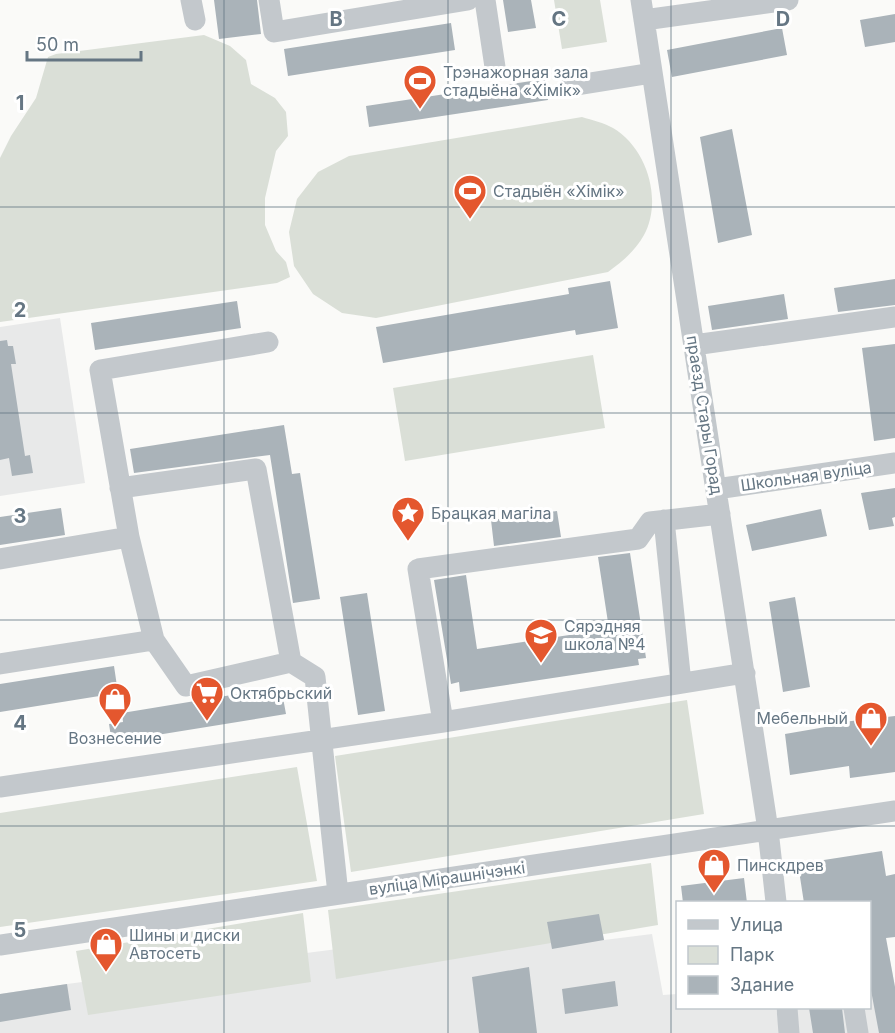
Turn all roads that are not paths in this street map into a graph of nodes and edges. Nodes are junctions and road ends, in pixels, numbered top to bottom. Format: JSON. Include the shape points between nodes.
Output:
{"nodes":[{"id":1,"x":269,"y":0,"type":"edge"},
{"id":2,"x":468,"y":0,"type":"edge"},
{"id":3,"x":484,"y":0,"type":"edge"},
{"id":4,"x":788,"y":0,"type":"edge"},
{"id":5,"x":712,"y":5,"type":"edge"},
{"id":6,"x":643,"y":10,"type":"edge"},
{"id":7,"x":495,"y":67,"type":"dead end"},
{"id":8,"x":652,"y":73,"type":"junction"},
{"id":9,"x":571,"y":86,"type":"dead end"},
{"id":10,"x":895,"y":317,"type":"edge"},
{"id":11,"x":268,"y":342,"type":"dead end"},
{"id":12,"x":694,"y":345,"type":"junction"},
{"id":13,"x":895,"y":463,"type":"edge"},
{"id":14,"x":120,"y":488,"type":"junction"},
{"id":15,"x":716,"y":489,"type":"junction"},
{"id":16,"x":720,"y":513,"type":"junction"},
{"id":17,"x":664,"y":520,"type":"junction"},
{"id":18,"x":129,"y":537,"type":"junction"},
{"id":19,"x":0,"y":559,"type":"edge"},
{"id":20,"x":154,"y":640,"type":"junction"},
{"id":21,"x":291,"y":662,"type":"junction"},
{"id":22,"x":0,"y":664,"type":"edge"},
{"id":23,"x":745,"y":673,"type":"junction"},
{"id":24,"x":681,"y":683,"type":"junction"},
{"id":25,"x":443,"y":722,"type":"junction"},
{"id":26,"x":321,"y":739,"type":"junction"},
{"id":27,"x":0,"y":787,"type":"edge"},
{"id":28,"x":895,"y":811,"type":"edge"},
{"id":29,"x":768,"y":830,"type":"junction"},
{"id":30,"x":338,"y":894,"type":"junction"},
{"id":31,"x":776,"y":901,"type":"edge"},
{"id":32,"x":0,"y":945,"type":"edge"},
{"id":33,"x":787,"y":1009,"type":"edge"},
{"id":34,"x":854,"y":1009,"type":"edge"},
{"id":35,"x":789,"y":1033,"type":"edge"},
{"id":36,"x":858,"y":1033,"type":"edge"}],
"edges":[{"from":1,"to":2,"type":"street","via":[[274,32]]},
{"from":3,"to":7,"type":"street"},
{"from":4,"to":5,"type":"street"},
{"from":5,"to":6,"type":"street"},
{"from":6,"to":8,"type":"street","name":"праезд Стары Горад"},
{"from":8,"to":9,"type":"street"},
{"from":8,"to":12,"type":"street","name":"праезд Стары Горад"},
{"from":10,"to":12,"type":"street"},
{"from":11,"to":14,"type":"street","via":[[100,370]]},
{"from":12,"to":15,"type":"street","name":"праезд Стары Горад"},
{"from":13,"to":15,"type":"street","name":"Школьная вуліца"},
{"from":14,"to":18,"type":"street"},
{"from":14,"to":21,"type":"street","via":[[256,469]]},
{"from":15,"to":16,"type":"street","name":"праезд Стары Горад"},
{"from":16,"to":17,"type":"street"},
{"from":16,"to":23,"type":"street","name":"праезд Стары Горад"},
{"from":17,"to":24,"type":"street"},
{"from":17,"to":25,"type":"street","via":[[650,522],[638,539],[418,569]]},
{"from":18,"to":19,"type":"street"},
{"from":18,"to":20,"type":"street"},
{"from":20,"to":21,"type":"street","via":[[186,686]]},
{"from":20,"to":22,"type":"street"},
{"from":21,"to":26,"type":"street","via":[[315,677]]},
{"from":23,"to":24,"type":"street"},
{"from":23,"to":29,"type":"street","name":"праезд Стары Горад"},
{"from":24,"to":25,"type":"street"},
{"from":25,"to":26,"type":"street"},
{"from":26,"to":27,"type":"street"},
{"from":26,"to":30,"type":"street"},
{"from":28,"to":29,"type":"street","name":"вуліца Мірашнічэнкі"},
{"from":29,"to":30,"type":"street","name":"вуліца Мірашнічэнкі"},
{"from":29,"to":31,"type":"street","name":"праезд Стары Горад"},
{"from":30,"to":32,"type":"street","name":"вуліца Мірашнічэнкі"},
{"from":33,"to":35,"type":"street"},
{"from":34,"to":36,"type":"street"}]}
